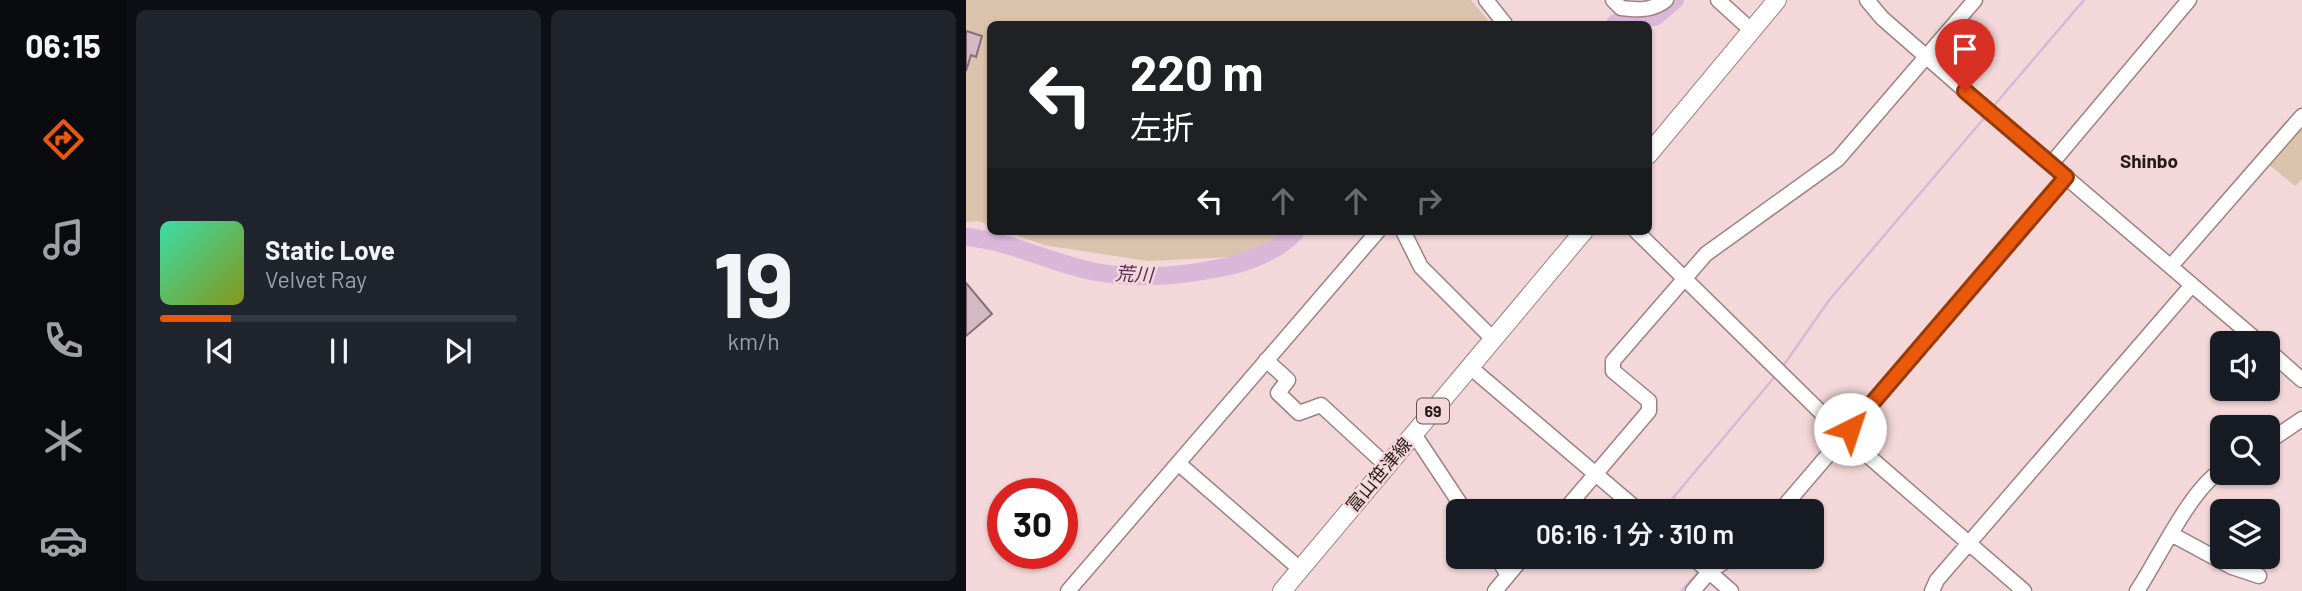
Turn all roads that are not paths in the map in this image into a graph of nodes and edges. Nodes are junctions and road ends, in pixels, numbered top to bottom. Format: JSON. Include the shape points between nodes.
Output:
{"nodes":[{"id":1,"x":1613,"y":0,"type":"edge"},
{"id":2,"x":1666,"y":0,"type":"edge"},
{"id":3,"x":1718,"y":0,"type":"edge"},
{"id":4,"x":1777,"y":0,"type":"edge"},
{"id":5,"x":1867,"y":0,"type":"edge"},
{"id":6,"x":1975,"y":0,"type":"edge"},
{"id":7,"x":2189,"y":0,"type":"edge"},
{"id":8,"x":1489,"y":1,"type":"edge"},
{"id":9,"x":1503,"y":21,"type":"edge"},
{"id":10,"x":1751,"y":30,"type":"junction"},
{"id":11,"x":1926,"y":57,"type":"junction"},
{"id":12,"x":2302,"y":116,"type":"edge"},
{"id":13,"x":1652,"y":150,"type":"edge"},
{"id":14,"x":2051,"y":164,"type":"junction"},
{"id":15,"x":2066,"y":177,"type":"junction"},
{"id":16,"x":1375,"y":235,"type":"edge"},
{"id":17,"x":1405,"y":235,"type":"edge"},
{"id":18,"x":1581,"y":235,"type":"edge"},
{"id":19,"x":1640,"y":235,"type":"edge"},
{"id":20,"x":2171,"y":266,"type":"junction"},
{"id":21,"x":1685,"y":277,"type":"junction"},
{"id":22,"x":2192,"y":285,"type":"junction"},
{"id":23,"x":2246,"y":331,"type":"edge"},
{"id":24,"x":1493,"y":339,"type":"junction"},
{"id":25,"x":2280,"y":359,"type":"edge"},
{"id":26,"x":1266,"y":360,"type":"junction"},
{"id":27,"x":1470,"y":367,"type":"junction"},
{"id":28,"x":2299,"y":372,"type":"edge"},
{"id":29,"x":2302,"y":419,"type":"edge"},
{"id":30,"x":1414,"y":434,"type":"junction"},
{"id":31,"x":2280,"y":434,"type":"edge"},
{"id":32,"x":1844,"y":435,"type":"junction"},
{"id":33,"x":1178,"y":463,"type":"junction"},
{"id":34,"x":1387,"y":466,"type":"junction"},
{"id":35,"x":1596,"y":474,"type":"junction"},
{"id":36,"x":2210,"y":477,"type":"edge"},
{"id":37,"x":1457,"y":499,"type":"edge"},
{"id":38,"x":1574,"y":499,"type":"edge"},
{"id":39,"x":1625,"y":499,"type":"edge"},
{"id":40,"x":1790,"y":499,"type":"edge"},
{"id":41,"x":2173,"y":536,"type":"junction"},
{"id":42,"x":1968,"y":544,"type":"junction"},
{"id":43,"x":1300,"y":569,"type":"junction"},
{"id":44,"x":1504,"y":569,"type":"edge"},
{"id":45,"x":1513,"y":569,"type":"edge"},
{"id":46,"x":1700,"y":569,"type":"edge"},
{"id":47,"x":1706,"y":569,"type":"edge"},
{"id":48,"x":1508,"y":575,"type":"junction"},
{"id":49,"x":2259,"y":576,"type":"dead end"},
{"id":50,"x":1068,"y":591,"type":"edge"},
{"id":51,"x":1282,"y":591,"type":"edge"},
{"id":52,"x":1495,"y":591,"type":"edge"},
{"id":53,"x":1693,"y":591,"type":"edge"},
{"id":54,"x":1731,"y":591,"type":"edge"},
{"id":55,"x":1932,"y":591,"type":"edge"},
{"id":56,"x":2024,"y":591,"type":"edge"},
{"id":57,"x":2137,"y":591,"type":"edge"}],
"edges":[{"from":1,"to":2,"type":"street","via":[[1620,8],[1642,10]]},
{"from":3,"to":10,"type":"street"},
{"from":4,"to":10,"type":"main road"},
{"from":5,"to":11,"type":"street"},
{"from":6,"to":11,"type":"street"},
{"from":7,"to":14,"type":"street"},
{"from":8,"to":9,"type":"street"},
{"from":10,"to":13,"type":"main road"},
{"from":11,"to":14,"type":"street"},
{"from":11,"to":21,"type":"street","via":[[1838,159],[1706,254]]},
{"from":12,"to":20,"type":"street"},
{"from":14,"to":15,"type":"street"},
{"from":15,"to":20,"type":"street"},
{"from":15,"to":32,"type":"street"},
{"from":16,"to":26,"type":"street"},
{"from":17,"to":24,"type":"street","via":[[1420,267]]},
{"from":18,"to":24,"type":"main road","name":"富山笹津線","number":"69"},
{"from":19,"to":21,"type":"street"},
{"from":20,"to":22,"type":"street"},
{"from":21,"to":32,"type":"street"},
{"from":21,"to":35,"type":"street","via":[[1613,361],[1613,371],[1649,401],[1649,411]]},
{"from":22,"to":23,"type":"street"},
{"from":22,"to":42,"type":"street"},
{"from":24,"to":27,"type":"main road","name":"富山笹津線","number":"69"},
{"from":25,"to":28,"type":"street"},
{"from":26,"to":33,"type":"street"},
{"from":26,"to":34,"type":"street","via":[[1288,380],[1278,393],[1300,413],[1321,405]]},
{"from":27,"to":30,"type":"main road","name":"富山笹津線","number":"69"},
{"from":27,"to":35,"type":"street"},
{"from":29,"to":31,"type":"street"},
{"from":30,"to":34,"type":"main road","name":"富山笹津線","number":"69"},
{"from":30,"to":37,"type":"street"},
{"from":32,"to":40,"type":"street"},
{"from":32,"to":42,"type":"street"},
{"from":33,"to":43,"type":"street"},
{"from":33,"to":50,"type":"street"},
{"from":34,"to":43,"type":"main road","name":"富山笹津線","number":"69"},
{"from":35,"to":38,"type":"street"},
{"from":35,"to":39,"type":"street"},
{"from":36,"to":41,"type":"street"},
{"from":41,"to":49,"type":"street"},
{"from":41,"to":57,"type":"street"},
{"from":42,"to":55,"type":"street"},
{"from":42,"to":56,"type":"street"},
{"from":43,"to":51,"type":"main road","name":"富山笹津線","number":"69"},
{"from":44,"to":48,"type":"street"},
{"from":45,"to":48,"type":"street"},
{"from":46,"to":53,"type":"street"},
{"from":47,"to":54,"type":"street"},
{"from":48,"to":52,"type":"street"}]}
